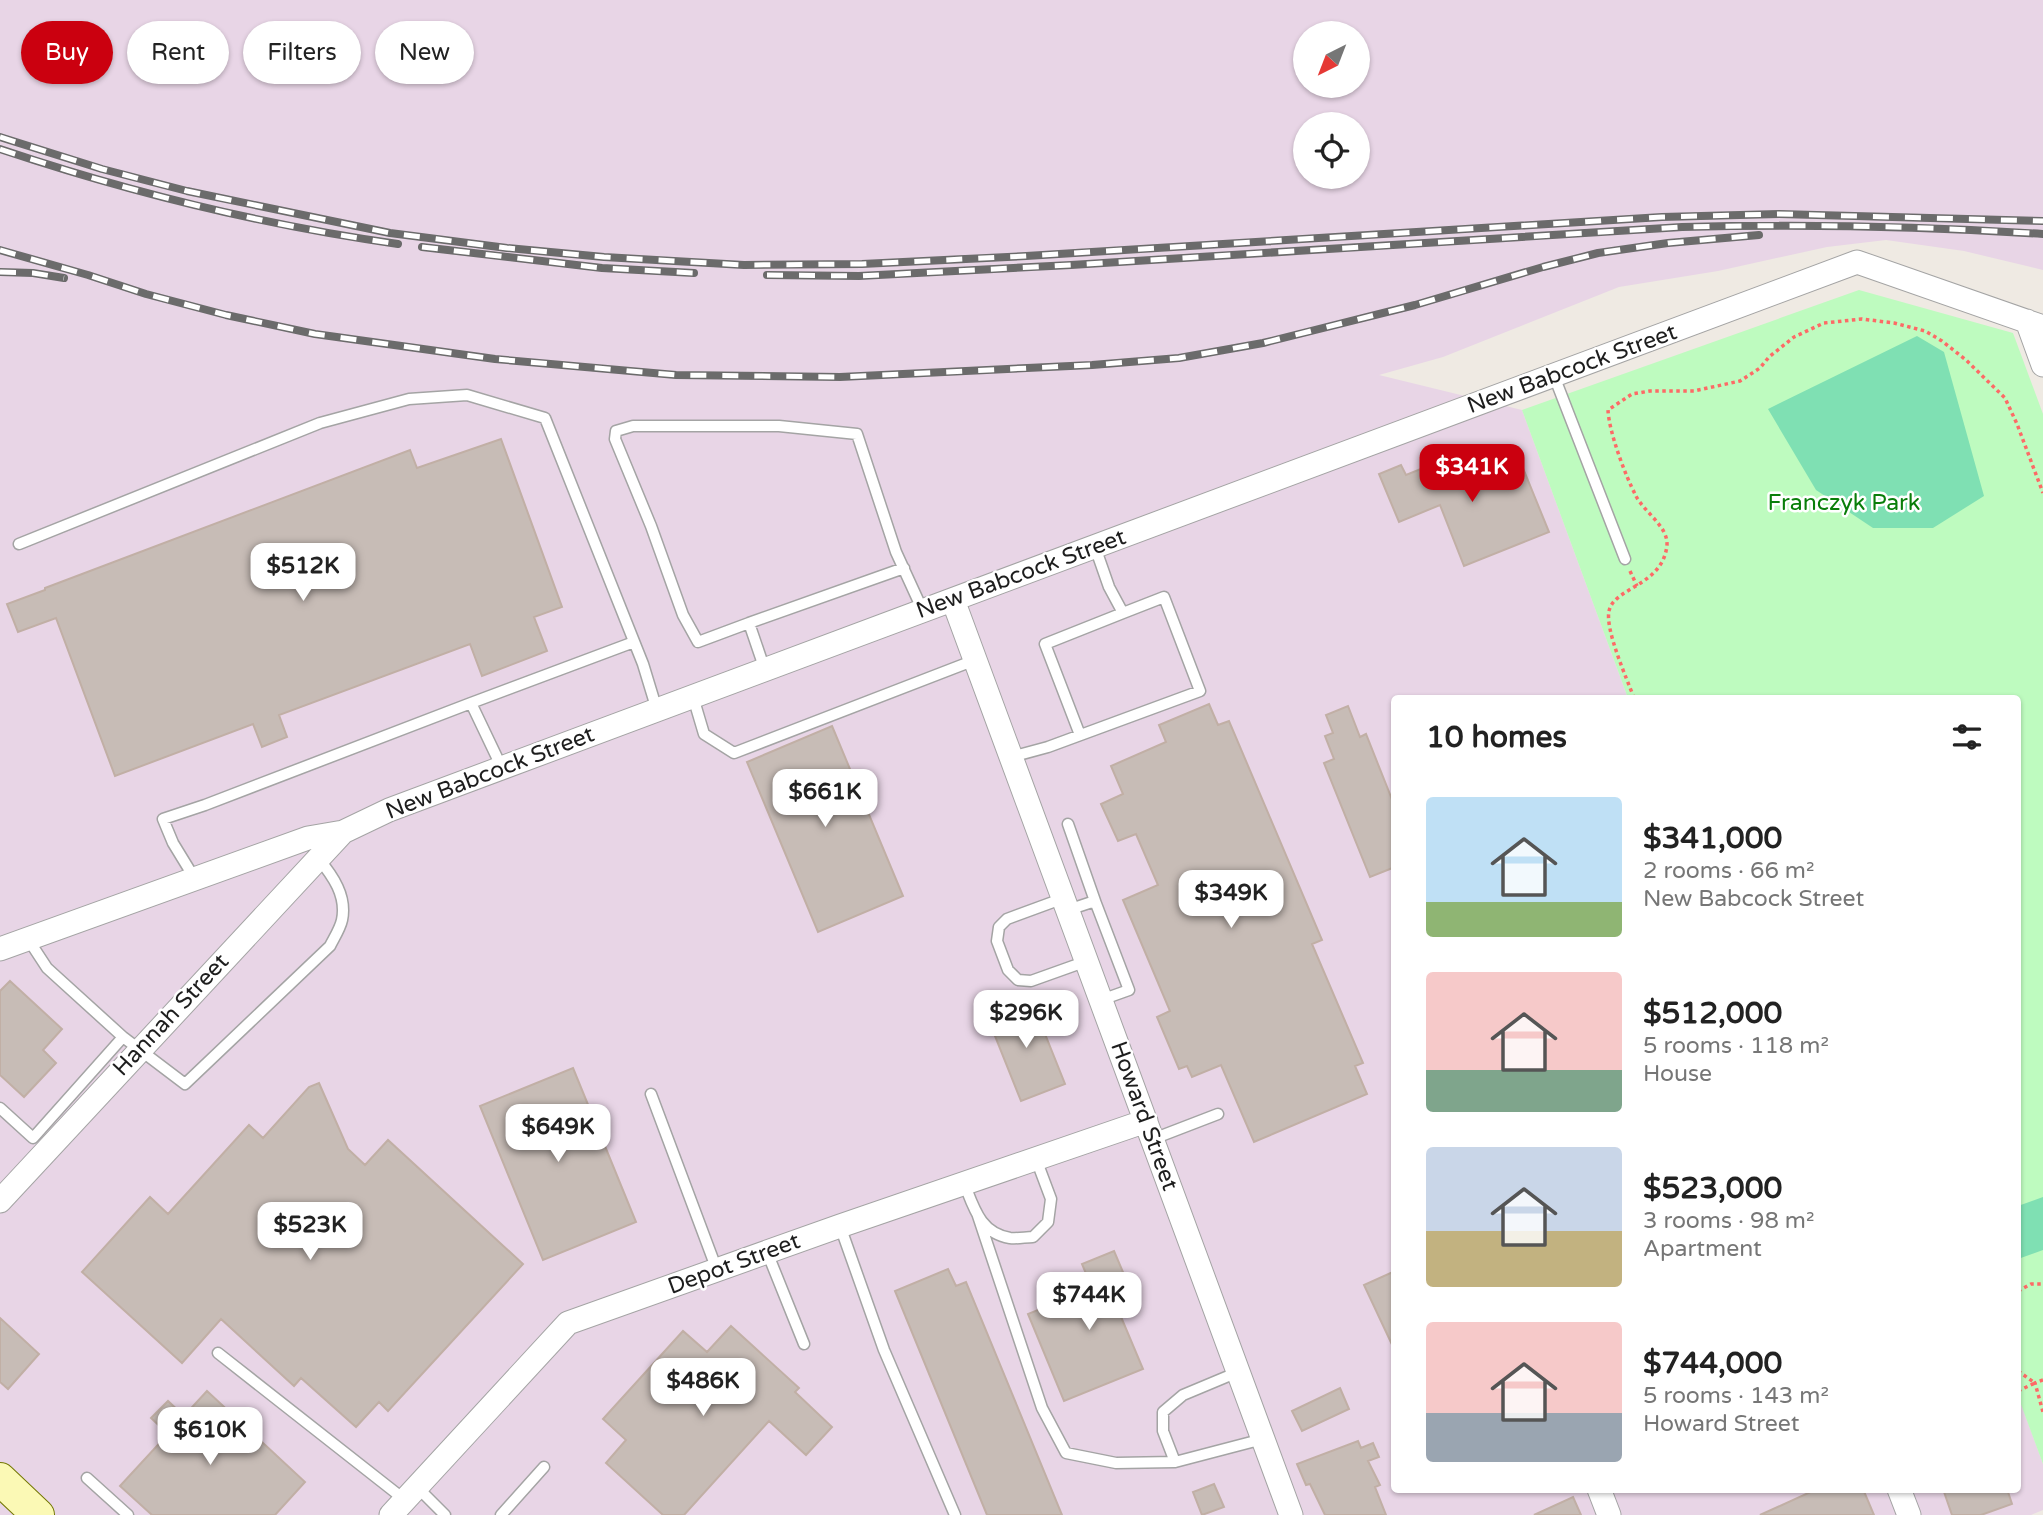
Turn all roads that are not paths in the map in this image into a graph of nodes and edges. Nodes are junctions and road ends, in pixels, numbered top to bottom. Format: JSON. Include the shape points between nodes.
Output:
{"nodes":[{"id":1,"x":2035,"y":324,"type":"edge"},
{"id":2,"x":2043,"y":365,"type":"edge"},
{"id":3,"x":1554,"y":376,"type":"junction"},
{"id":4,"x":19,"y":544,"type":"dead end"},
{"id":5,"x":1095,"y":547,"type":"junction"},
{"id":6,"x":1625,"y":559,"type":"dead end"},
{"id":7,"x":904,"y":568,"type":"junction"},
{"id":8,"x":953,"y":600,"type":"junction"},
{"id":9,"x":923,"y":611,"type":"junction"},
{"id":10,"x":1123,"y":613,"type":"junction"},
{"id":11,"x":749,"y":623,"type":"junction"},
{"id":12,"x":634,"y":642,"type":"junction"},
{"id":13,"x":975,"y":660,"type":"junction"},
{"id":14,"x":765,"y":670,"type":"junction"},
{"id":15,"x":693,"y":697,"type":"junction"},
{"id":16,"x":471,"y":704,"type":"junction"},
{"id":17,"x":657,"y":710,"type":"junction"},
{"id":18,"x":1080,"y":735,"type":"junction"},
{"id":19,"x":1011,"y":757,"type":"junction"},
{"id":20,"x":502,"y":768,"type":"junction"},
{"id":21,"x":1068,"y":824,"type":"dead end"},
{"id":22,"x":343,"y":832,"type":"junction"},
{"id":23,"x":318,"y":858,"type":"junction"},
{"id":24,"x":195,"y":879,"type":"junction"},
{"id":25,"x":1095,"y":901,"type":"junction"},
{"id":26,"x":1066,"y":904,"type":"junction"},
{"id":27,"x":28,"y":939,"type":"junction"},
{"id":28,"x":0,"y":949,"type":"edge"},
{"id":29,"x":1087,"y":961,"type":"junction"},
{"id":30,"x":1101,"y":1000,"type":"junction"},
{"id":31,"x":131,"y":1043,"type":"junction"},
{"id":32,"x":651,"y":1094,"type":"dead end"},
{"id":33,"x":0,"y":1108,"type":"edge"},
{"id":34,"x":1218,"y":1114,"type":"dead end"},
{"id":35,"x":1150,"y":1130,"type":"junction"},
{"id":36,"x":39,"y":1144,"type":"junction"},
{"id":37,"x":1036,"y":1158,"type":"junction"},
{"id":38,"x":964,"y":1183,"type":"junction"},
{"id":39,"x":0,"y":1201,"type":"edge"},
{"id":40,"x":978,"y":1216,"type":"junction"},
{"id":41,"x":840,"y":1226,"type":"junction"},
{"id":42,"x":767,"y":1252,"type":"junction"},
{"id":43,"x":716,"y":1270,"type":"junction"},
{"id":44,"x":804,"y":1344,"type":"dead end"},
{"id":45,"x":218,"y":1353,"type":"dead end"},
{"id":46,"x":1238,"y":1371,"type":"junction"},
{"id":47,"x":1263,"y":1439,"type":"junction"},
{"id":48,"x":1175,"y":1462,"type":"junction"},
{"id":49,"x":544,"y":1467,"type":"dead end"},
{"id":50,"x":87,"y":1478,"type":"dead end"},
{"id":51,"x":0,"y":1479,"type":"edge"},
{"id":52,"x":1601,"y":1493,"type":"edge"},
{"id":53,"x":1901,"y":1493,"type":"edge"},
{"id":54,"x":404,"y":1501,"type":"edge"},
{"id":55,"x":38,"y":1515,"type":"edge"},
{"id":56,"x":128,"y":1515,"type":"edge"},
{"id":57,"x":445,"y":1515,"type":"edge"},
{"id":58,"x":500,"y":1515,"type":"edge"},
{"id":59,"x":954,"y":1515,"type":"edge"},
{"id":60,"x":1291,"y":1515,"type":"edge"},
{"id":61,"x":1609,"y":1515,"type":"edge"},
{"id":62,"x":1909,"y":1515,"type":"edge"}],
"edges":[{"from":1,"to":2,"type":"street"},
{"from":1,"to":3,"type":"street","name":"New Babcock Street","via":[[1857,262]]},
{"from":3,"to":5,"type":"street","name":"New Babcock Street"},
{"from":3,"to":6,"type":"lane"},
{"from":4,"to":12,"type":"lane","via":[[320,423],[409,398],[467,395],[545,418]]},
{"from":5,"to":8,"type":"street","name":"New Babcock Street"},
{"from":5,"to":10,"type":"lane"},
{"from":7,"to":9,"type":"lane"},
{"from":7,"to":11,"type":"lane"},
{"from":7,"to":11,"type":"lane","via":[[857,434],[765,426],[632,426],[616,431],[615,439],[683,615],[698,642]]},
{"from":8,"to":9,"type":"street","name":"New Babcock Street"},
{"from":8,"to":13,"type":"street","name":"Howard Street"},
{"from":9,"to":14,"type":"street","name":"New Babcock Street"},
{"from":10,"to":18,"type":"lane","via":[[1045,644]]},
{"from":10,"to":18,"type":"lane","via":[[1164,597],[1200,691]]},
{"from":11,"to":14,"type":"lane"},
{"from":12,"to":16,"type":"lane"},
{"from":12,"to":17,"type":"lane"},
{"from":13,"to":15,"type":"lane","via":[[734,752],[704,734]]},
{"from":13,"to":19,"type":"street","name":"Howard Street"},
{"from":14,"to":15,"type":"street","name":"New Babcock Street"},
{"from":15,"to":17,"type":"street","name":"New Babcock Street"},
{"from":16,"to":20,"type":"lane"},
{"from":16,"to":24,"type":"lane","via":[[163,818]]},
{"from":17,"to":20,"type":"street","name":"New Babcock Street"},
{"from":18,"to":19,"type":"lane"},
{"from":19,"to":26,"type":"street","name":"Howard Street"},
{"from":20,"to":22,"type":"street","name":"New Babcock Street"},
{"from":21,"to":25,"type":"lane"},
{"from":22,"to":23,"type":"street","name":"Hannah Street"},
{"from":22,"to":24,"type":"street","name":"New Babcock Street","via":[[308,838]]},
{"from":23,"to":31,"type":"street","name":"Hannah Street"},
{"from":23,"to":31,"type":"lane","via":[[343,896],[342,920],[330,946],[185,1084]]},
{"from":24,"to":27,"type":"street","name":"New Babcock Street"},
{"from":25,"to":26,"type":"lane"},
{"from":25,"to":30,"type":"lane","via":[[1129,990]]},
{"from":26,"to":29,"type":"street","name":"Howard Street"},
{"from":26,"to":29,"type":"lane","via":[[1007,919],[999,927],[997,941],[1008,970],[1018,980],[1031,981]]},
{"from":27,"to":28,"type":"street","name":"New Babcock Street"},
{"from":27,"to":31,"type":"lane","via":[[47,968]]},
{"from":29,"to":30,"type":"street","name":"Howard Street"},
{"from":30,"to":35,"type":"street","name":"Howard Street"},
{"from":31,"to":36,"type":"street","name":"Hannah Street"},
{"from":32,"to":43,"type":"lane"},
{"from":33,"to":36,"type":"lane"},
{"from":34,"to":35,"type":"lane"},
{"from":35,"to":37,"type":"street","name":"Depot Street"},
{"from":35,"to":46,"type":"street","name":"Howard Street"},
{"from":36,"to":39,"type":"street","name":"Hannah Street"},
{"from":37,"to":38,"type":"street","name":"Depot Street"},
{"from":37,"to":40,"type":"lane","via":[[1051,1199],[1048,1222],[1033,1237],[1010,1238],[987,1229]]},
{"from":38,"to":40,"type":"lane"},
{"from":38,"to":41,"type":"street","name":"Depot Street"},
{"from":40,"to":48,"type":"lane","via":[[1042,1408],[1066,1453],[1116,1463]]},
{"from":41,"to":42,"type":"street","name":"Depot Street"},
{"from":41,"to":59,"type":"lane","via":[[884,1350]]},
{"from":42,"to":43,"type":"street","name":"Depot Street"},
{"from":42,"to":44,"type":"lane"},
{"from":43,"to":54,"type":"street","name":"Depot Street","via":[[568,1323]]},
{"from":45,"to":54,"type":"lane"},
{"from":46,"to":47,"type":"street","name":"Howard Street"},
{"from":46,"to":48,"type":"lane","via":[[1183,1395],[1163,1412],[1163,1432]]},
{"from":47,"to":48,"type":"lane"},
{"from":47,"to":60,"type":"street","name":"Howard Street"},
{"from":49,"to":58,"type":"lane"},
{"from":50,"to":56,"type":"lane"},
{"from":51,"to":55,"type":"main road"},
{"from":52,"to":61,"type":"street"},
{"from":53,"to":62,"type":"street"},
{"from":54,"to":57,"type":"lane"}]}
